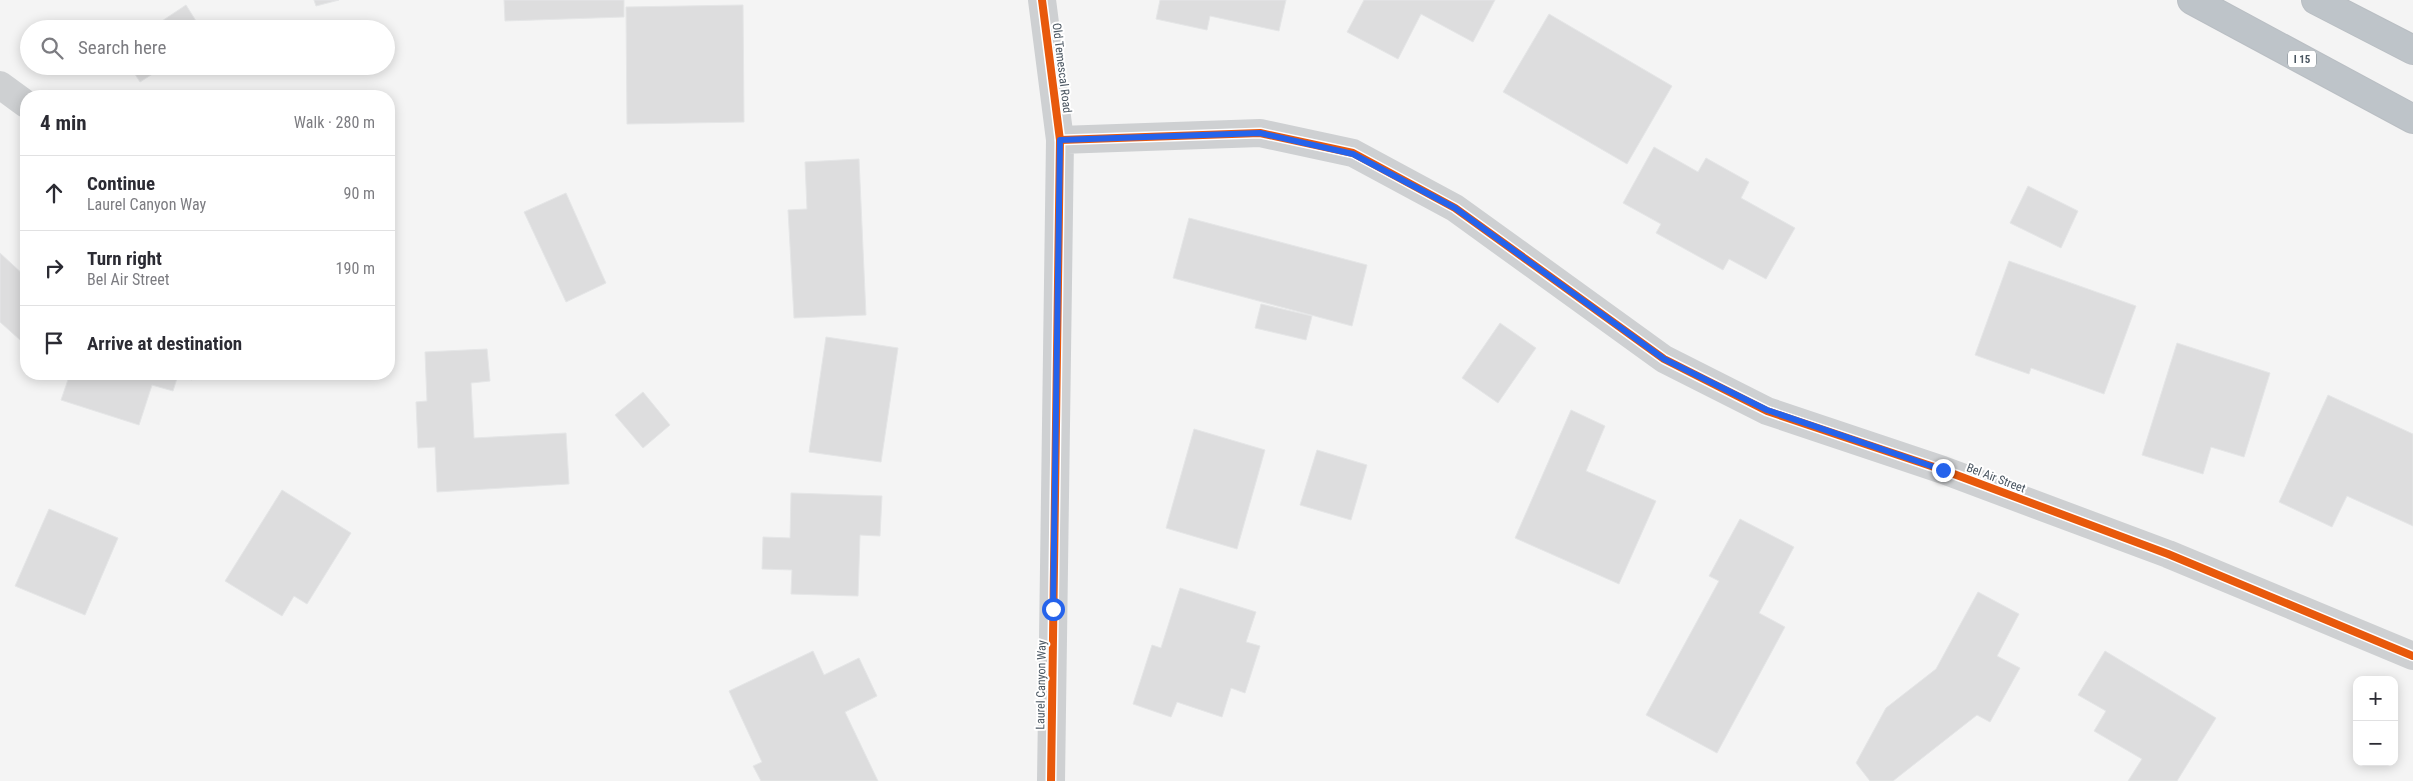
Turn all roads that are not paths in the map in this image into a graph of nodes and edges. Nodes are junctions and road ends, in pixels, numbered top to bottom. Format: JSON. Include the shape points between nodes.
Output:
{"nodes":[{"id":1,"x":1042,"y":0,"type":"edge"},
{"id":2,"x":2192,"y":0,"type":"edge"},
{"id":3,"x":2316,"y":0,"type":"edge"},
{"id":4,"x":2413,"y":50,"type":"edge"},
{"id":5,"x":0,"y":85,"type":"edge"},
{"id":6,"x":20,"y":100,"type":"edge"},
{"id":7,"x":2413,"y":118,"type":"edge"},
{"id":8,"x":1060,"y":140,"type":"junction"},
{"id":9,"x":2413,"y":656,"type":"edge"},
{"id":10,"x":1051,"y":781,"type":"edge"}],
"edges":[{"from":1,"to":8,"type":"street","name":"Old Temescal Road"},
{"from":2,"to":7,"type":"highway","number":"I 15"},
{"from":3,"to":4,"type":"highway"},
{"from":5,"to":6,"type":"street"},
{"from":8,"to":9,"type":"street","name":"Bel Air Street","via":[[1260,133],[1353,154],[1455,208],[1664,359],[1767,410],[1943,470],[2168,554]]},
{"from":8,"to":10,"type":"street","name":"Laurel Canyon Way"}]}
